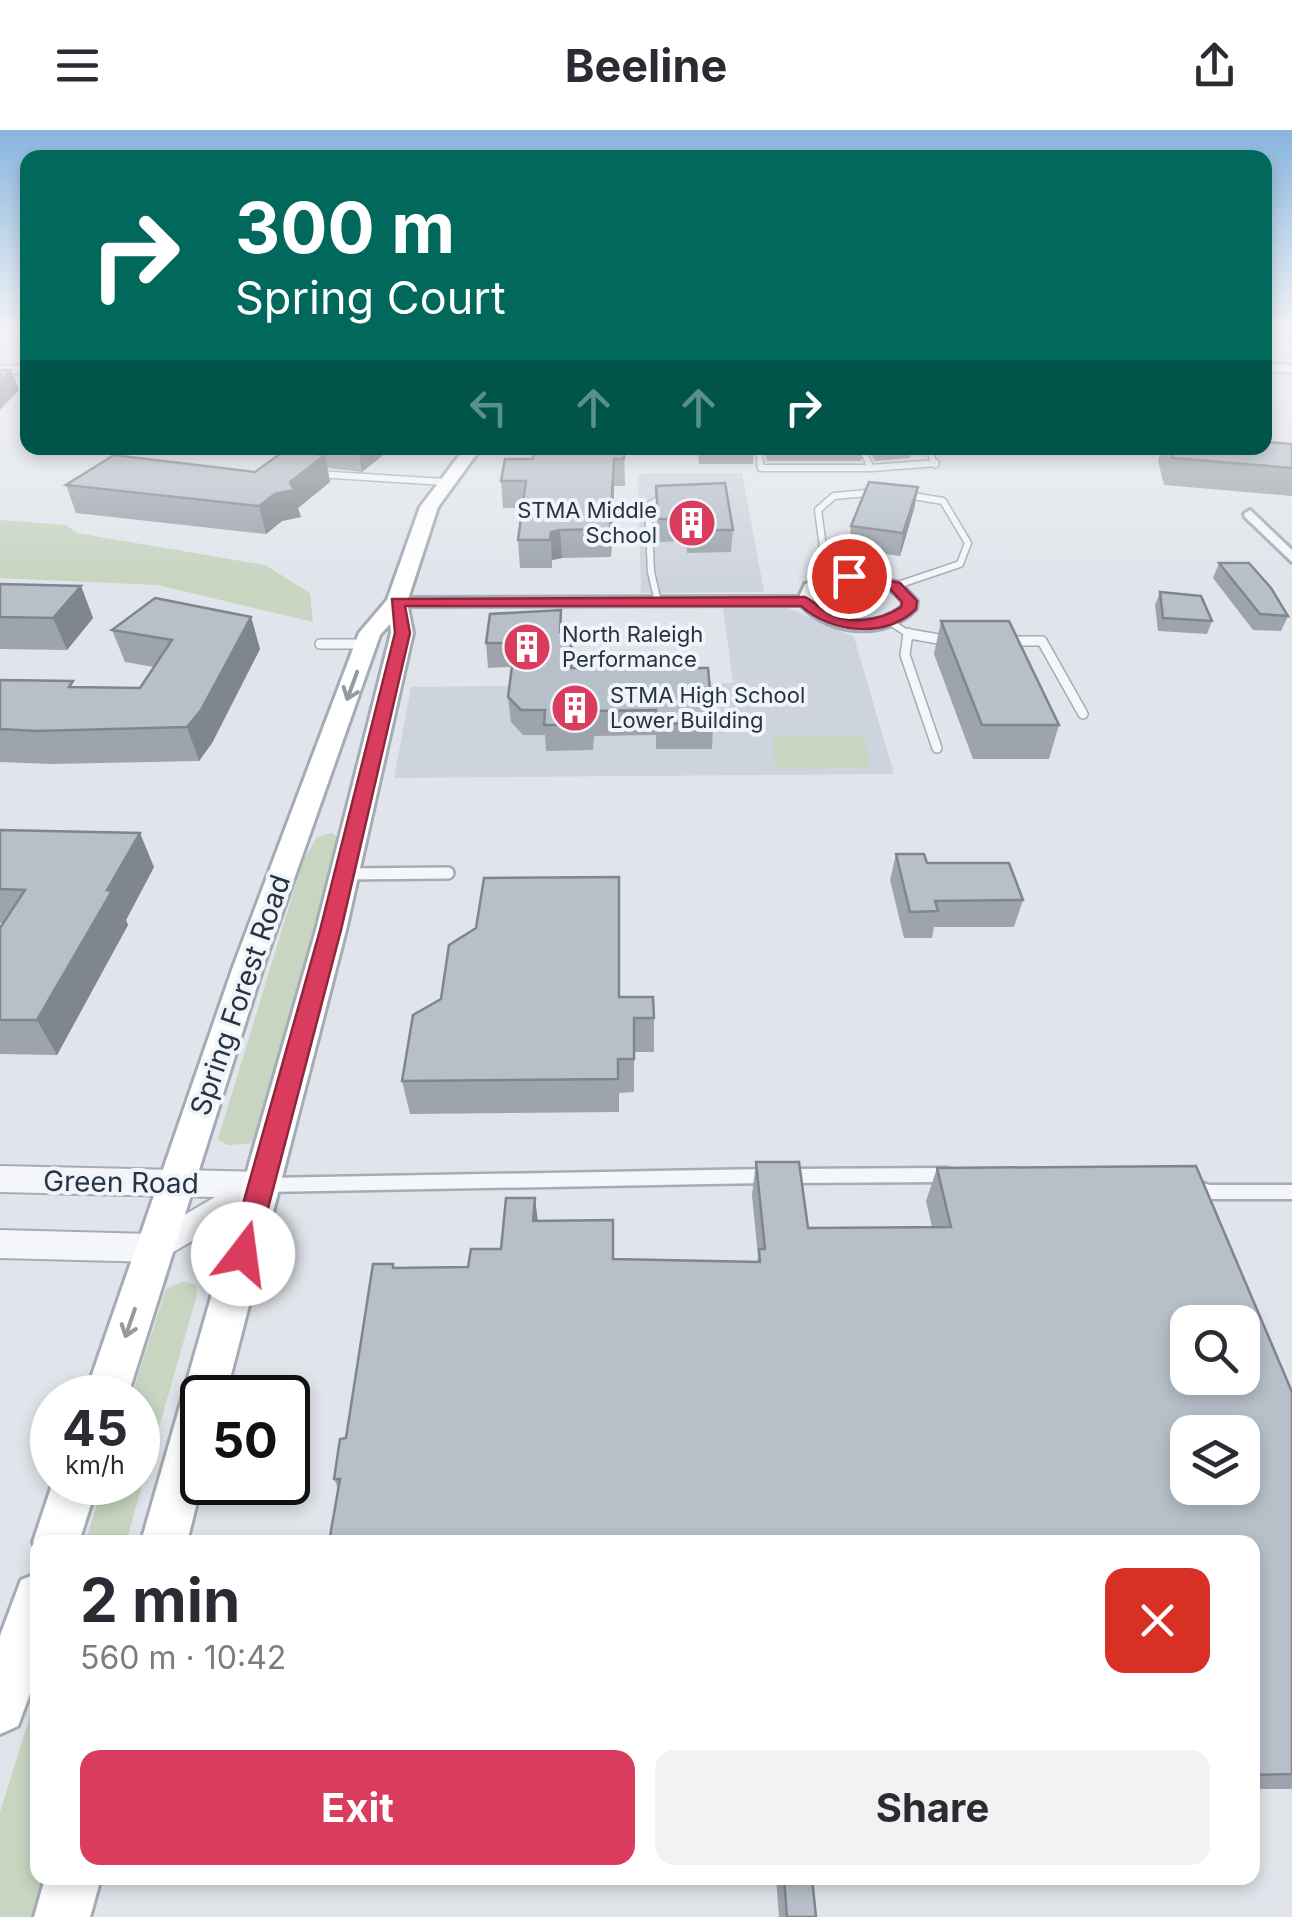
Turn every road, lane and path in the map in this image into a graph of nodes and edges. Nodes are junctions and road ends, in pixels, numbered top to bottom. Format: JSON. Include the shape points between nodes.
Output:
{"nodes":[{"id":1,"x":467,"y":455,"type":"edge"},
{"id":2,"x":759,"y":455,"type":"edge"},
{"id":3,"x":864,"y":455,"type":"edge"},
{"id":4,"x":932,"y":455,"type":"edge"},
{"id":5,"x":871,"y":468,"type":"junction"},
{"id":6,"x":298,"y":472,"type":"edge"},
{"id":7,"x":444,"y":482,"type":"junction"},
{"id":8,"x":679,"y":491,"type":"edge"},
{"id":9,"x":1250,"y":514,"type":"dead end"},
{"id":10,"x":1292,"y":558,"type":"edge"},
{"id":11,"x":830,"y":573,"type":"junction"},
{"id":12,"x":895,"y":586,"type":"junction"},
{"id":13,"x":397,"y":602,"type":"junction"},
{"id":14,"x":658,"y":602,"type":"junction"},
{"id":15,"x":805,"y":602,"type":"junction"},
{"id":16,"x":890,"y":622,"type":"junction"},
{"id":17,"x":910,"y":634,"type":"junction"},
{"id":18,"x":970,"y":641,"type":"edge"},
{"id":19,"x":988,"y":641,"type":"edge"},
{"id":20,"x":320,"y":644,"type":"dead end"},
{"id":21,"x":367,"y":644,"type":"junction"},
{"id":22,"x":1083,"y":714,"type":"dead end"},
{"id":23,"x":937,"y":748,"type":"dead end"},
{"id":24,"x":448,"y":873,"type":"dead end"},
{"id":25,"x":344,"y":874,"type":"junction"},
{"id":26,"x":966,"y":1175,"type":"edge"},
{"id":27,"x":0,"y":1179,"type":"edge"},
{"id":28,"x":1177,"y":1180,"type":"edge"},
{"id":29,"x":174,"y":1184,"type":"junction"},
{"id":30,"x":262,"y":1185,"type":"junction"},
{"id":31,"x":1292,"y":1192,"type":"edge"},
{"id":32,"x":0,"y":1244,"type":"edge"},
{"id":33,"x":156,"y":1248,"type":"junction"},
{"id":34,"x":113,"y":1375,"type":"edge"},
{"id":35,"x":210,"y":1375,"type":"edge"},
{"id":36,"x":180,"y":1483,"type":"edge"},
{"id":37,"x":68,"y":1505,"type":"edge"},
{"id":38,"x":58,"y":1535,"type":"edge"},
{"id":39,"x":166,"y":1535,"type":"edge"},
{"id":40,"x":30,"y":1620,"type":"edge"},
{"id":41,"x":0,"y":1708,"type":"edge"},
{"id":42,"x":71,"y":1885,"type":"edge"},
{"id":43,"x":62,"y":1917,"type":"edge"}],
"edges":[{"from":1,"to":7,"type":"main road","name":"Spring Forest Road"},
{"from":2,"to":5,"type":"lane","via":[[761,468]]},
{"from":3,"to":5,"type":"lane"},
{"from":4,"to":5,"type":"lane","via":[[938,464]]},
{"from":6,"to":7,"type":"lane"},
{"from":7,"to":13,"type":"main road","name":"Spring Forest Road","via":[[419,531]]},
{"from":8,"to":14,"type":"lane","via":[[648,506]]},
{"from":9,"to":10,"type":"street"},
{"from":11,"to":12,"type":"street"},
{"from":11,"to":12,"type":"lane","via":[[818,510],[834,496],[862,492],[943,501],[968,543],[960,564]]},
{"from":11,"to":15,"type":"street","via":[[810,586]]},
{"from":12,"to":16,"type":"street","via":[[910,601]]},
{"from":13,"to":14,"type":"street"},
{"from":13,"to":21,"type":"main road","name":"Spring Forest Road"},
{"from":13,"to":25,"type":"main road","name":"Spring Forest Road","via":[[402,633]]},
{"from":14,"to":15,"type":"street"},
{"from":15,"to":16,"type":"street","via":[[838,622]]},
{"from":16,"to":17,"type":"lane"},
{"from":17,"to":18,"type":"lane"},
{"from":17,"to":23,"type":"lane","via":[[906,655]]},
{"from":19,"to":22,"type":"lane","via":[[1042,641]]},
{"from":20,"to":21,"type":"lane"},
{"from":21,"to":29,"type":"main road","name":"Spring Forest Road","one_way":true},
{"from":24,"to":25,"type":"lane"},
{"from":25,"to":30,"type":"main road","name":"Spring Forest Road"},
{"from":26,"to":30,"type":"lane"},
{"from":27,"to":29,"type":"street","name":"Green Road"},
{"from":28,"to":31,"type":"lane","via":[[1208,1192]]},
{"from":29,"to":30,"type":"street","name":"Green Road"},
{"from":29,"to":33,"type":"main road","name":"Spring Forest Road"},
{"from":30,"to":33,"type":"street","name":"Green Road"},
{"from":30,"to":35,"type":"main road","name":"Spring Forest Road"},
{"from":32,"to":33,"type":"street"},
{"from":33,"to":34,"type":"main road","name":"Spring Forest Road","one_way":true},
{"from":36,"to":39,"type":"main road","name":"Spring Forest Road"},
{"from":37,"to":38,"type":"main road"},
{"from":40,"to":41,"type":"main road"},
{"from":42,"to":43,"type":"main road"}]}
